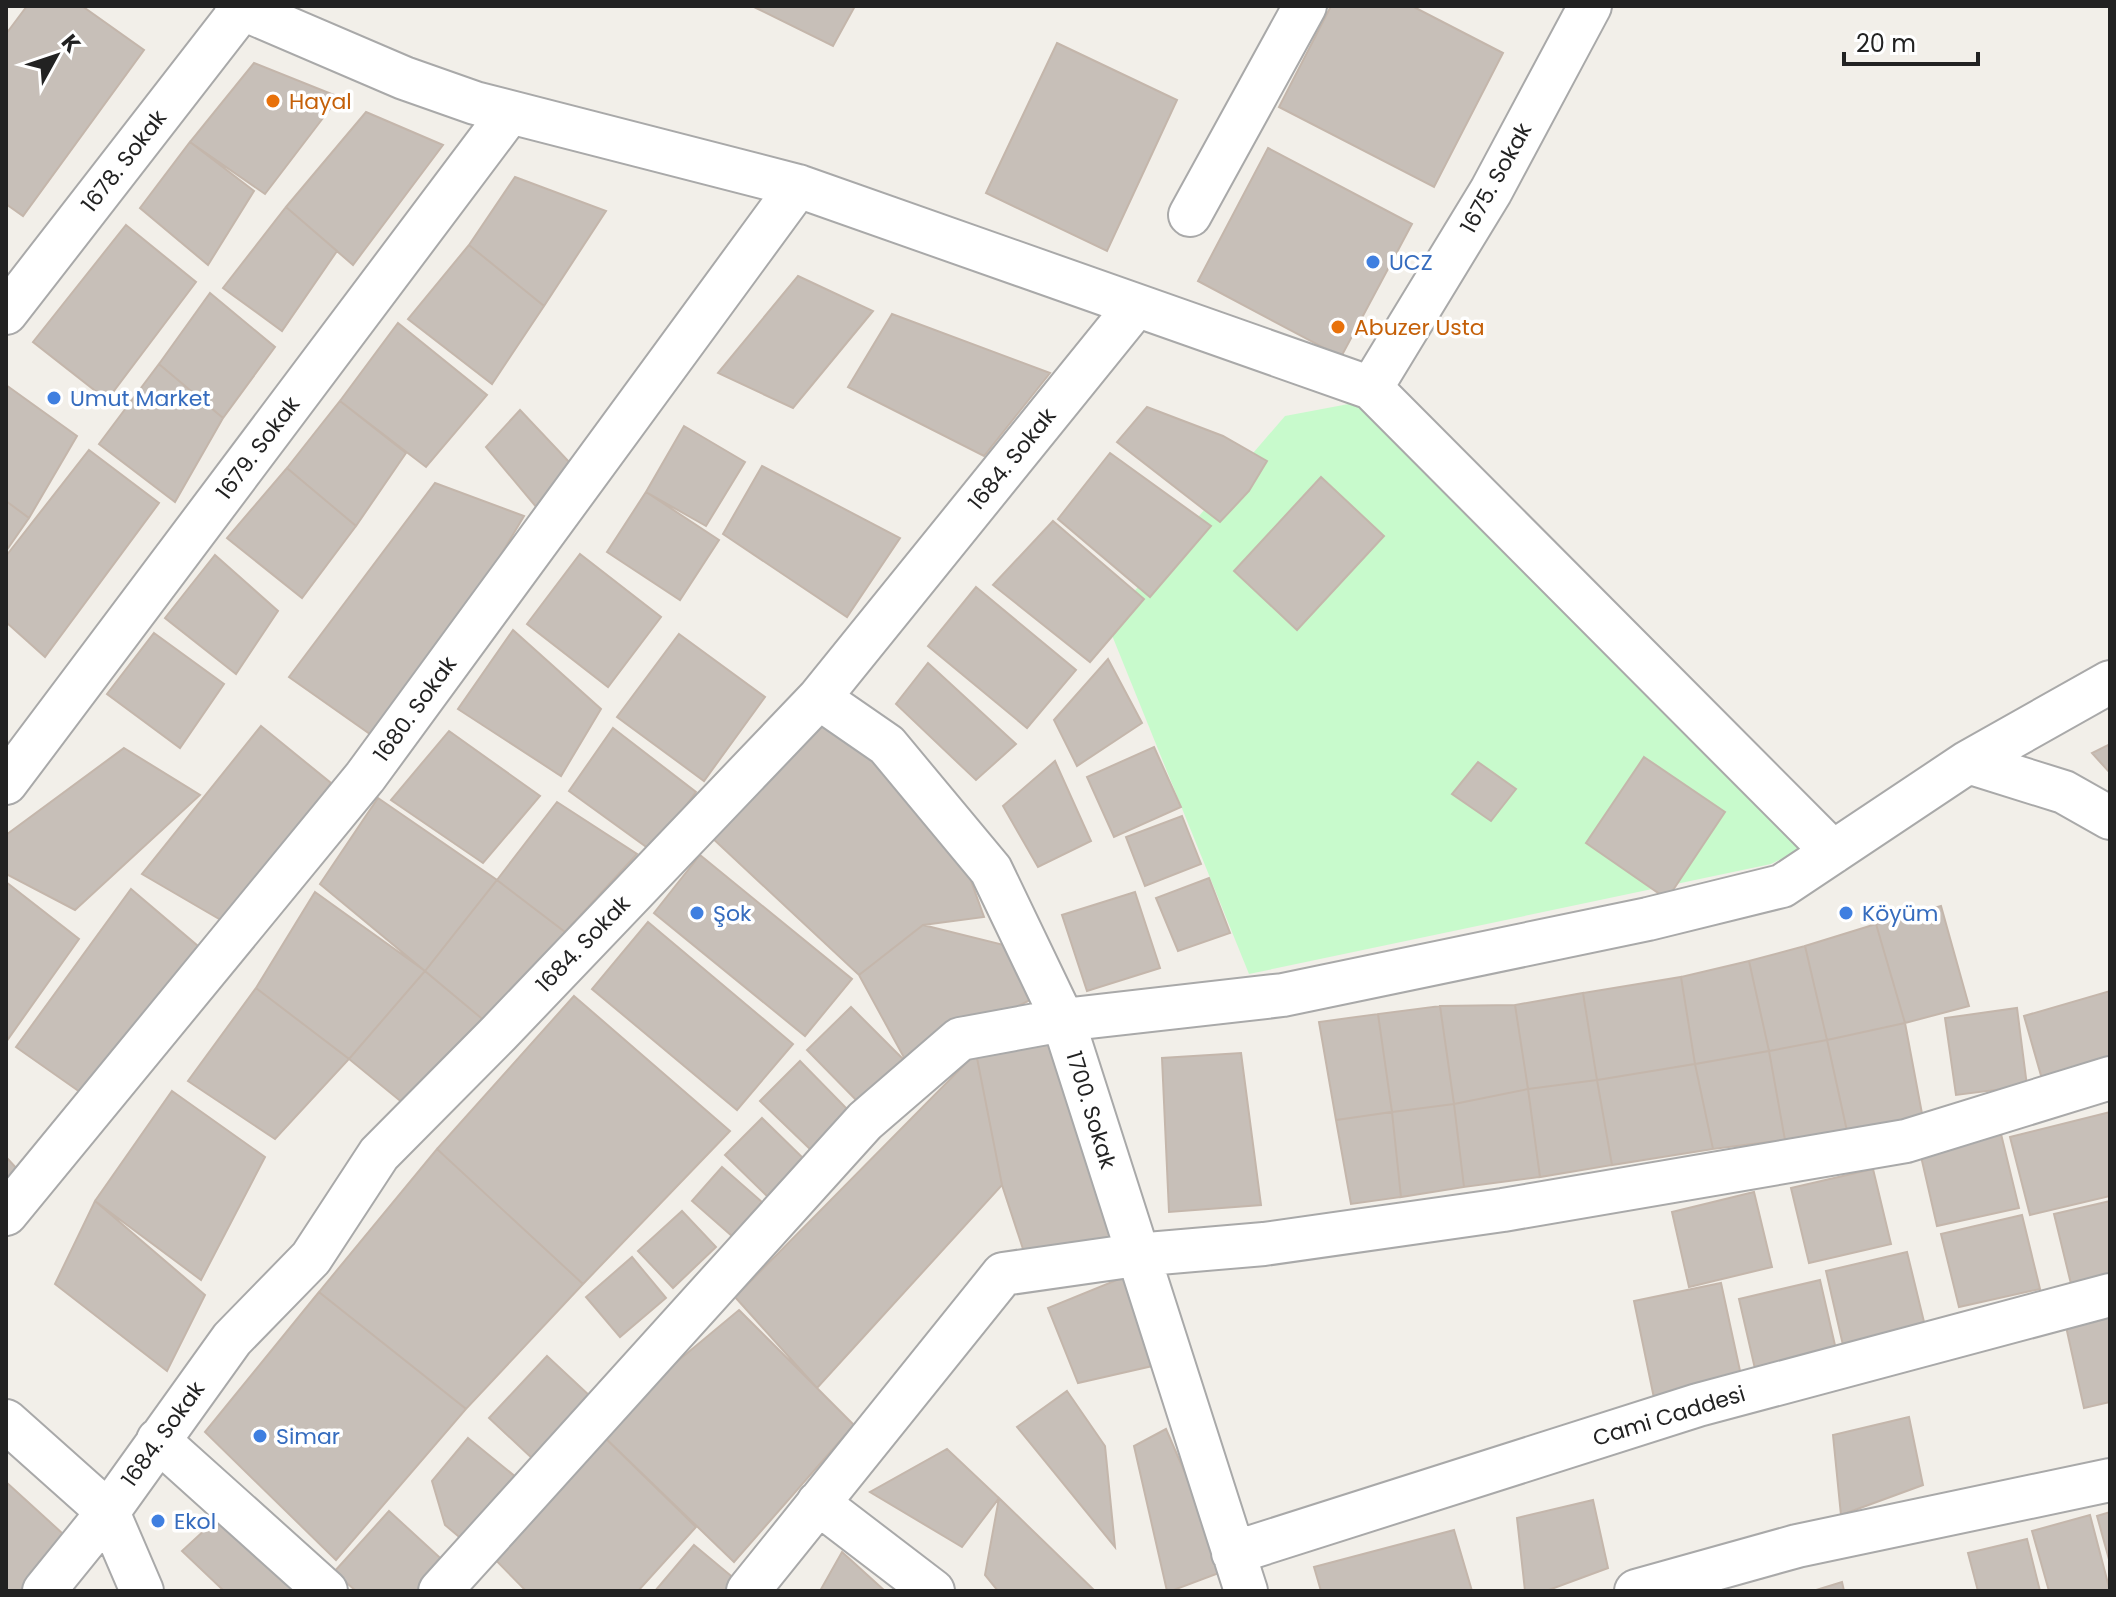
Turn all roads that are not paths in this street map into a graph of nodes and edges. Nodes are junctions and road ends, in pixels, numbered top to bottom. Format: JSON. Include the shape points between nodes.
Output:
{"nodes":[{"id":1,"x":1305,"y":6,"type":"edge"},
{"id":2,"x":1590,"y":6,"type":"edge"},
{"id":3,"x":238,"y":8,"type":"edge"},
{"id":4,"x":510,"y":112,"type":"junction"},
{"id":5,"x":798,"y":186,"type":"junction"},
{"id":6,"x":1190,"y":215,"type":"dead end"},
{"id":7,"x":1136,"y":306,"type":"junction"},
{"id":8,"x":6,"y":313,"type":"edge"},
{"id":9,"x":1371,"y":388,"type":"junction"},
{"id":10,"x":2110,"y":682,"type":"edge"},
{"id":11,"x":819,"y":698,"type":"junction"},
{"id":12,"x":1968,"y":762,"type":"junction"},
{"id":13,"x":6,"y":783,"type":"edge"},
{"id":14,"x":2110,"y":818,"type":"edge"},
{"id":15,"x":1833,"y":852,"type":"junction"},
{"id":16,"x":1063,"y":1020,"type":"junction"},
{"id":17,"x":2110,"y":1078,"type":"edge"},
{"id":18,"x":6,"y":1214,"type":"edge"},
{"id":19,"x":1136,"y":1255,"type":"junction"},
{"id":20,"x":2110,"y":1295,"type":"edge"},
{"id":21,"x":6,"y":1421,"type":"edge"},
{"id":22,"x":158,"y":1440,"type":"junction"},
{"id":23,"x":2110,"y":1480,"type":"edge"},
{"id":24,"x":818,"y":1503,"type":"junction"},
{"id":25,"x":108,"y":1512,"type":"junction"},
{"id":26,"x":1239,"y":1572,"type":"edge"},
{"id":27,"x":44,"y":1591,"type":"edge"},
{"id":28,"x":142,"y":1591,"type":"edge"},
{"id":29,"x":326,"y":1591,"type":"edge"},
{"id":30,"x":440,"y":1591,"type":"edge"},
{"id":31,"x":748,"y":1591,"type":"edge"},
{"id":32,"x":933,"y":1591,"type":"edge"},
{"id":33,"x":1636,"y":1591,"type":"edge"}],
"edges":[{"from":1,"to":6,"type":"street"},
{"from":2,"to":9,"type":"street","name":"1675. Sokak","via":[[1491,191]]},
{"from":3,"to":4,"type":"street","via":[[404,78]]},
{"from":3,"to":8,"type":"street","name":"1678. Sokak"},
{"from":4,"to":5,"type":"street"},
{"from":4,"to":13,"type":"street","name":"1679. Sokak"},
{"from":5,"to":7,"type":"street"},
{"from":5,"to":18,"type":"street","name":"1680. Sokak","via":[[365,777]]},
{"from":7,"to":9,"type":"street"},
{"from":7,"to":11,"type":"street","name":"1684. Sokak"},
{"from":9,"to":15,"type":"street"},
{"from":10,"to":12,"type":"street"},
{"from":11,"to":16,"type":"street","name":"1700. Sokak","via":[[887,745],[991,870]]},
{"from":11,"to":22,"type":"street","name":"1684. Sokak","via":[[379,1154],[311,1258],[232,1339]]},
{"from":12,"to":14,"type":"street","via":[[2064,792]]},
{"from":12,"to":15,"type":"street"},
{"from":15,"to":16,"type":"street","via":[[1782,886],[1648,919],[1283,995]]},
{"from":16,"to":19,"type":"street","name":"1700. Sokak"},
{"from":16,"to":30,"type":"street","via":[[960,1039],[865,1121]]},
{"from":17,"to":19,"type":"street","via":[[1890,1144],[1503,1210],[1264,1244]]},
{"from":19,"to":24,"type":"street","via":[[1003,1274]]},
{"from":19,"to":26,"type":"street","name":"1700. Sokak"},
{"from":20,"to":26,"type":"street","name":"Cami Caddesi","via":[[1698,1405]]},
{"from":21,"to":25,"type":"street"},
{"from":22,"to":25,"type":"street","name":"1684. Sokak"},
{"from":22,"to":29,"type":"street"},
{"from":23,"to":33,"type":"street","via":[[1797,1546]]},
{"from":24,"to":31,"type":"street"},
{"from":24,"to":32,"type":"street"},
{"from":25,"to":27,"type":"street","name":"1684. Sokak"},
{"from":25,"to":28,"type":"street"}]}
